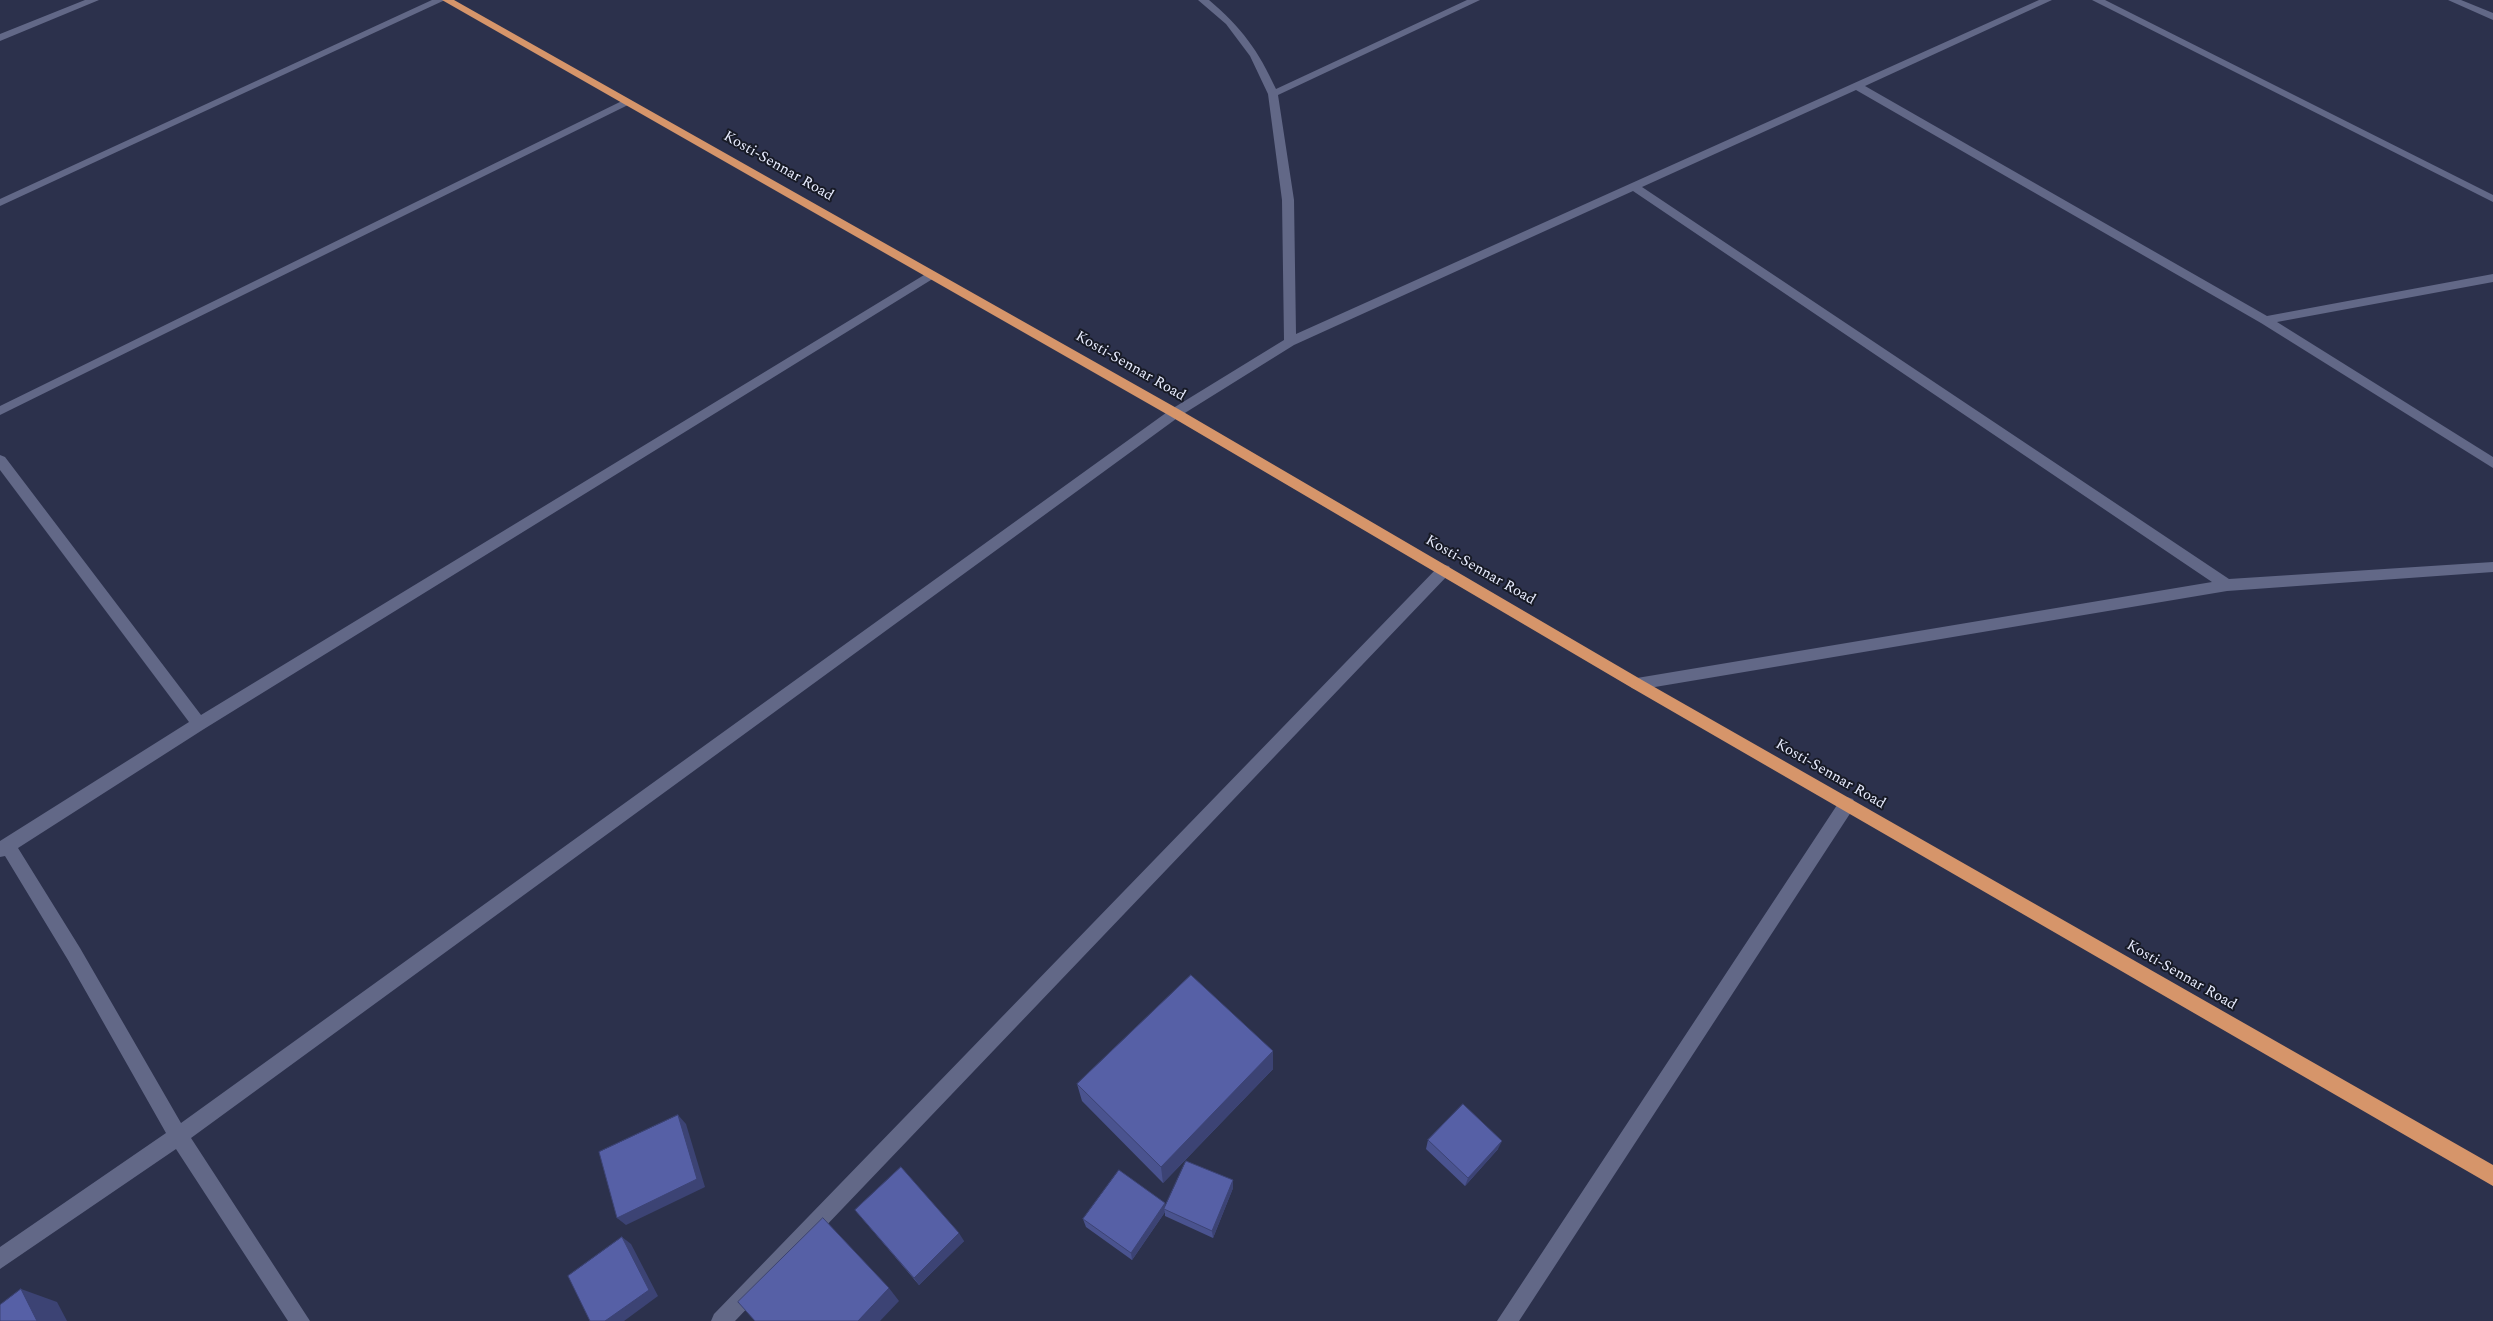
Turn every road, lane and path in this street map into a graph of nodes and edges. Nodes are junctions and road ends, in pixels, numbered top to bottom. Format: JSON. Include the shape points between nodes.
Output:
{"nodes":[{"id":1,"x":94,"y":0,"type":"edge"},
{"id":2,"x":440,"y":0,"type":"edge"},
{"id":3,"x":447,"y":0,"type":"edge"},
{"id":4,"x":1203,"y":0,"type":"edge"},
{"id":5,"x":1475,"y":0,"type":"edge"},
{"id":6,"x":2047,"y":0,"type":"edge"},
{"id":7,"x":2097,"y":0,"type":"edge"},
{"id":8,"x":2453,"y":0,"type":"edge"},
{"id":9,"x":2493,"y":17,"type":"edge"},
{"id":10,"x":0,"y":38,"type":"edge"},
{"id":11,"x":1857,"y":86,"type":"junction"},
{"id":12,"x":1273,"y":94,"type":"junction"},
{"id":13,"x":626,"y":102,"type":"junction"},
{"id":14,"x":1634,"y":187,"type":"junction"},
{"id":15,"x":2493,"y":199,"type":"edge"},
{"id":16,"x":0,"y":203,"type":"edge"},
{"id":17,"x":933,"y":275,"type":"junction"},
{"id":18,"x":2493,"y":278,"type":"edge"},
{"id":19,"x":2265,"y":320,"type":"junction"},
{"id":20,"x":1290,"y":342,"type":"junction"},
{"id":21,"x":0,"y":411,"type":"edge"},
{"id":22,"x":1175,"y":413,"type":"junction"},
{"id":23,"x":0,"y":460,"type":"edge"},
{"id":24,"x":2493,"y":463,"type":"edge"},
{"id":25,"x":2493,"y":567,"type":"edge"},
{"id":26,"x":1444,"y":570,"type":"junction"},
{"id":27,"x":2227,"y":585,"type":"junction"},
{"id":28,"x":1637,"y":684,"type":"junction"},
{"id":29,"x":199,"y":724,"type":"junction"},
{"id":30,"x":1847,"y":804,"type":"junction"},
{"id":31,"x":4,"y":848,"type":"edge"},
{"id":32,"x":178,"y":1136,"type":"junction"},
{"id":33,"x":2493,"y":1176,"type":"edge"},
{"id":34,"x":0,"y":1259,"type":"edge"},
{"id":35,"x":300,"y":1321,"type":"edge"},
{"id":36,"x":721,"y":1321,"type":"edge"},
{"id":37,"x":1507,"y":1321,"type":"edge"}],
"edges":[{"from":1,"to":10,"type":"street"},
{"from":2,"to":16,"type":"street"},
{"from":3,"to":13,"type":"highway","name":"Kosti-Sennar Road"},
{"from":4,"to":12,"type":"street","via":[[1229,22],[1255,55]]},
{"from":5,"to":12,"type":"street"},
{"from":6,"to":11,"type":"street"},
{"from":7,"to":15,"type":"street"},
{"from":8,"to":9,"type":"street"},
{"from":11,"to":14,"type":"street"},
{"from":11,"to":19,"type":"street"},
{"from":12,"to":20,"type":"street","via":[[1288,200]]},
{"from":13,"to":17,"type":"highway","name":"Kosti-Sennar Road"},
{"from":13,"to":21,"type":"street"},
{"from":14,"to":20,"type":"street"},
{"from":14,"to":27,"type":"street"},
{"from":17,"to":22,"type":"highway","name":"Kosti-Sennar Road"},
{"from":17,"to":29,"type":"street"},
{"from":18,"to":19,"type":"street"},
{"from":19,"to":24,"type":"street"},
{"from":20,"to":22,"type":"street"},
{"from":22,"to":26,"type":"highway","name":"Kosti-Sennar Road"},
{"from":22,"to":32,"type":"street"},
{"from":23,"to":29,"type":"street"},
{"from":25,"to":27,"type":"street"},
{"from":26,"to":28,"type":"highway","name":"Kosti-Sennar Road"},
{"from":26,"to":36,"type":"street"},
{"from":27,"to":28,"type":"street"},
{"from":28,"to":30,"type":"highway","name":"Kosti-Sennar Road"},
{"from":29,"to":31,"type":"street"},
{"from":30,"to":33,"type":"highway","name":"Kosti-Sennar Road"},
{"from":30,"to":37,"type":"street"},
{"from":31,"to":32,"type":"street","via":[[74,954]]},
{"from":32,"to":34,"type":"street"},
{"from":32,"to":35,"type":"street"}]}
